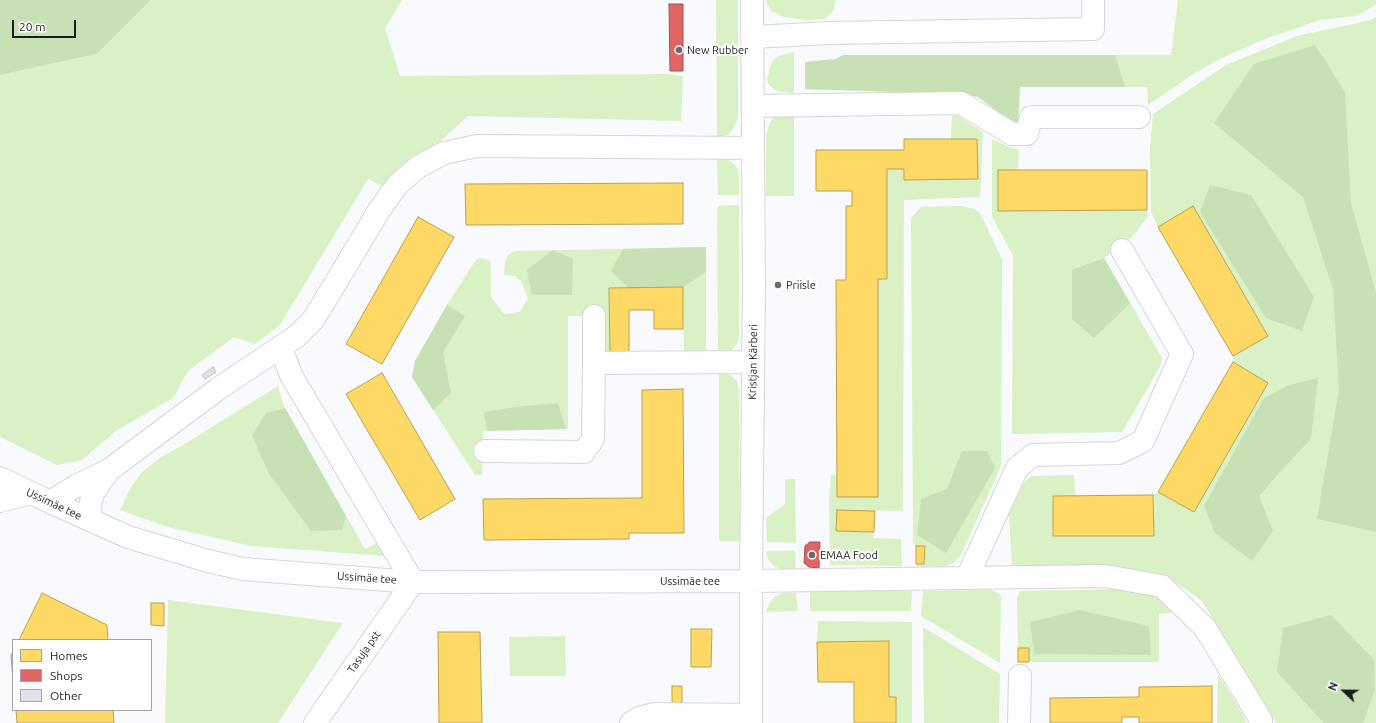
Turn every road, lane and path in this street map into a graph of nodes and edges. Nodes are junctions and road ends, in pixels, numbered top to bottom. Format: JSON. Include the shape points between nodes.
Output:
{"nodes":[{"id":1,"x":752,"y":0,"type":"edge"},
{"id":2,"x":1093,"y":0,"type":"edge"},
{"id":3,"x":753,"y":37,"type":"junction"},
{"id":4,"x":753,"y":106,"type":"junction"},
{"id":5,"x":1139,"y":117,"type":"dead end"},
{"id":6,"x":753,"y":148,"type":"junction"},
{"id":7,"x":1122,"y":250,"type":"dead end"},
{"id":8,"x":594,"y":316,"type":"dead end"},
{"id":9,"x":281,"y":348,"type":"junction"},
{"id":10,"x":753,"y":362,"type":"junction"},
{"id":11,"x":594,"y":363,"type":"junction"},
{"id":12,"x":485,"y":451,"type":"dead end"},
{"id":13,"x":109,"y":470,"type":"junction"},
{"id":14,"x":0,"y":478,"type":"edge"},
{"id":15,"x":40,"y":498,"type":"junction"},
{"id":16,"x":0,"y":501,"type":"edge"},
{"id":17,"x":91,"y":520,"type":"junction"},
{"id":18,"x":967,"y":578,"type":"junction"},
{"id":19,"x":751,"y":581,"type":"junction"},
{"id":20,"x":413,"y":582,"type":"junction"},
{"id":21,"x":1020,"y":676,"type":"dead end"},
{"id":22,"x":751,"y":719,"type":"edge"},
{"id":23,"x":315,"y":723,"type":"edge"},
{"id":24,"x":631,"y":723,"type":"edge"},
{"id":25,"x":1019,"y":723,"type":"edge"},
{"id":26,"x":1262,"y":723,"type":"edge"}],
"edges":[{"from":1,"to":3,"type":"street","name":"Kristjan Kärberi"},
{"from":2,"to":3,"type":"street","via":[[1093,29],[829,33]]},
{"from":3,"to":4,"type":"street","name":"Kristjan Kärberi"},
{"from":4,"to":5,"type":"street","via":[[961,103],[1012,134],[1027,134],[1031,117]]},
{"from":4,"to":6,"type":"street","name":"Kristjan Kärberi"},
{"from":6,"to":9,"type":"street","via":[[477,146],[444,153],[418,167],[397,186],[378,212],[313,320]]},
{"from":6,"to":10,"type":"street","name":"Kristjan Kärberi"},
{"from":7,"to":18,"type":"street","via":[[1182,354],[1143,441],[1120,454],[1033,456],[1017,468]]},
{"from":8,"to":11,"type":"street"},
{"from":9,"to":13,"type":"street","via":[[218,389]]},
{"from":9,"to":20,"type":"street","via":[[290,375]]},
{"from":10,"to":11,"type":"street"},
{"from":10,"to":19,"type":"street","name":"Kristjan Kärberi"},
{"from":11,"to":12,"type":"street","via":[[593,439],[584,452]]},
{"from":13,"to":15,"type":"street","via":[[76,486]]},
{"from":13,"to":17,"type":"street","via":[[94,493],[90,506]]},
{"from":14,"to":15,"type":"street","name":"Ussimäe tee"},
{"from":15,"to":16,"type":"street"},
{"from":15,"to":17,"type":"street","name":"Ussimäe tee"},
{"from":17,"to":20,"type":"street","name":"Ussimäe tee","via":[[128,537],[243,569]]},
{"from":18,"to":19,"type":"street","name":"Ussimäe tee"},
{"from":18,"to":26,"type":"street","name":"Ussimäe tee","via":[[1105,576],[1162,586],[1205,628]]},
{"from":19,"to":20,"type":"street","name":"Ussimäe tee"},
{"from":19,"to":22,"type":"street","name":"Kristjan Kärberi"},
{"from":20,"to":23,"type":"street","name":"Tasuja pst"},
{"from":21,"to":25,"type":"street"},
{"from":22,"to":24,"type":"street","via":[[655,714]]}]}
